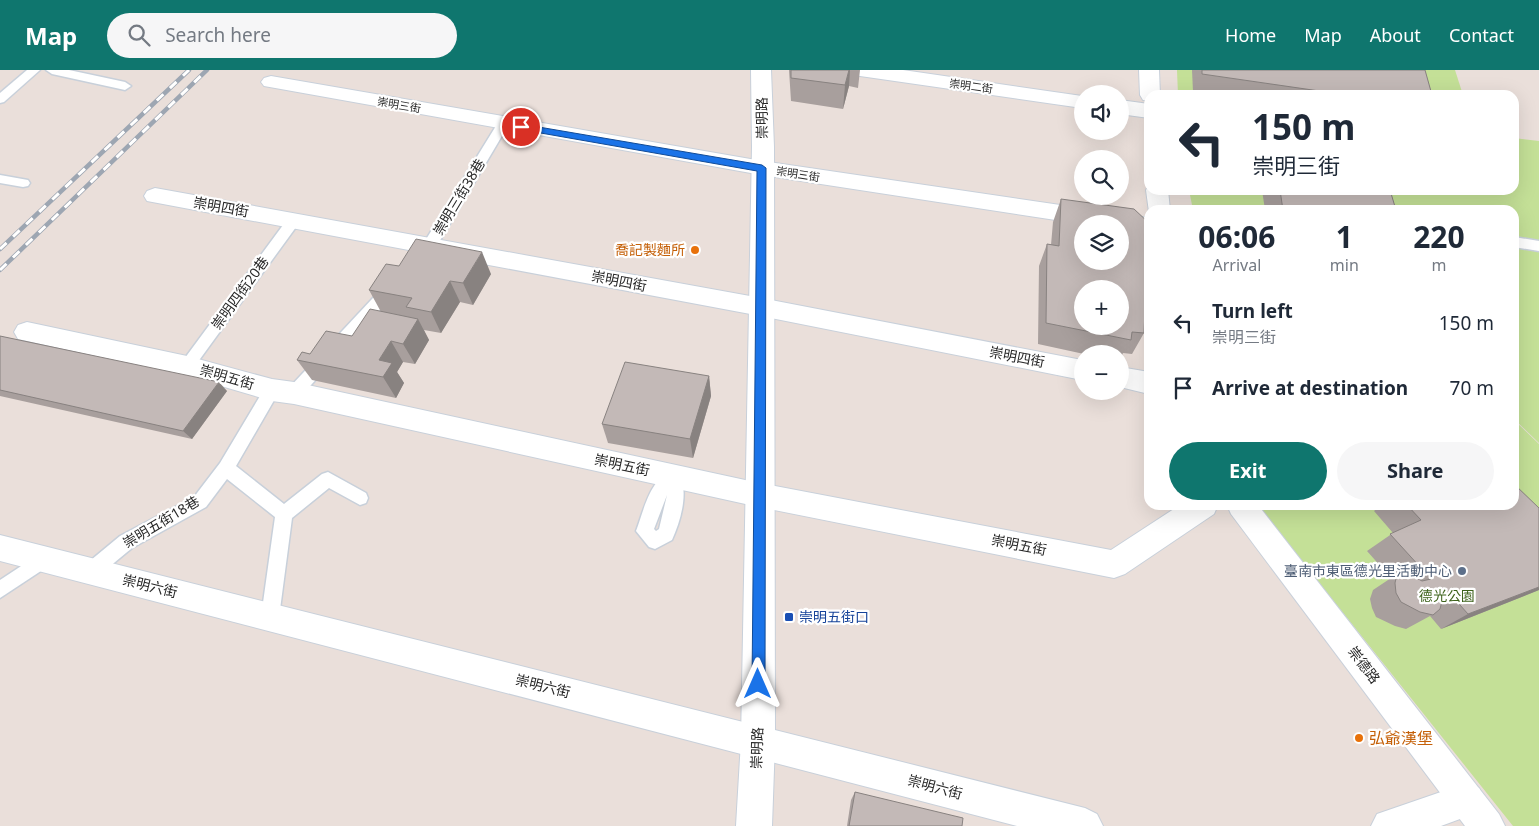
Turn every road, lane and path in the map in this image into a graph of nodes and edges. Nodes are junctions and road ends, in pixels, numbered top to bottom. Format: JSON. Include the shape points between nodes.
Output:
{"nodes":[{"id":1,"x":34,"y":70,"type":"edge"},
{"id":2,"x":52,"y":70,"type":"edge"},
{"id":3,"x":761,"y":70,"type":"edge"},
{"id":4,"x":860,"y":70,"type":"edge"},
{"id":5,"x":1149,"y":70,"type":"edge"},
{"id":6,"x":271,"y":82,"type":"dead end"},
{"id":7,"x":126,"y":86,"type":"dead end"},
{"id":8,"x":1150,"y":90,"type":"edge"},
{"id":9,"x":0,"y":99,"type":"edge"},
{"id":10,"x":1074,"y":101,"type":"edge"},
{"id":11,"x":1129,"y":108,"type":"edge"},
{"id":12,"x":1144,"y":110,"type":"edge"},
{"id":13,"x":503,"y":124,"type":"junction"},
{"id":14,"x":762,"y":168,"type":"junction"},
{"id":15,"x":0,"y":179,"type":"edge"},
{"id":16,"x":23,"y":183,"type":"dead end"},
{"id":17,"x":155,"y":196,"type":"dead end"},
{"id":18,"x":294,"y":220,"type":"junction"},
{"id":19,"x":1144,"y":225,"type":"edge"},
{"id":20,"x":1519,"y":243,"type":"edge"},
{"id":21,"x":430,"y":245,"type":"junction"},
{"id":22,"x":1539,"y":246,"type":"edge"},
{"id":23,"x":410,"y":266,"type":"edge"},
{"id":24,"x":397,"y":280,"type":"edge"},
{"id":25,"x":762,"y":307,"type":"junction"},
{"id":26,"x":27,"y":332,"type":"dead end"},
{"id":27,"x":187,"y":366,"type":"junction"},
{"id":28,"x":1074,"y":368,"type":"edge"},
{"id":29,"x":1129,"y":379,"type":"edge"},
{"id":30,"x":1144,"y":382,"type":"edge"},
{"id":31,"x":283,"y":392,"type":"junction"},
{"id":32,"x":226,"y":468,"type":"junction"},
{"id":33,"x":759,"y":495,"type":"junction"},
{"id":34,"x":360,"y":498,"type":"dead end"},
{"id":35,"x":1196,"y":510,"type":"edge"},
{"id":36,"x":1245,"y":510,"type":"edge"},
{"id":37,"x":284,"y":514,"type":"junction"},
{"id":38,"x":0,"y":548,"type":"edge"},
{"id":39,"x":44,"y":559,"type":"junction"},
{"id":40,"x":91,"y":571,"type":"junction"},
{"id":41,"x":0,"y":590,"type":"edge"},
{"id":42,"x":270,"y":617,"type":"junction"},
{"id":43,"x":758,"y":741,"type":"junction"},
{"id":44,"x":1477,"y":813,"type":"edge"},
{"id":45,"x":754,"y":826,"type":"edge"},
{"id":46,"x":1085,"y":826,"type":"edge"},
{"id":47,"x":1389,"y":826,"type":"edge"}],
"edges":[{"from":1,"to":9,"type":"lane"},
{"from":2,"to":7,"type":"lane"},
{"from":3,"to":14,"type":"street","name":"崇明路"},
{"from":4,"to":10,"type":"street","name":"崇明二街"},
{"from":5,"to":8,"type":"street"},
{"from":6,"to":13,"type":"street","name":"崇明三街"},
{"from":11,"to":12,"type":"street"},
{"from":13,"to":14,"type":"street","name":"崇明三街"},
{"from":13,"to":21,"type":"lane","name":"崇明三街38巷"},
{"from":14,"to":19,"type":"street","name":"崇明三街"},
{"from":14,"to":25,"type":"street","name":"崇明路"},
{"from":15,"to":16,"type":"lane"},
{"from":17,"to":18,"type":"street","name":"崇明四街"},
{"from":18,"to":21,"type":"street","name":"崇明四街"},
{"from":18,"to":27,"type":"lane","name":"崇明四街20巷"},
{"from":20,"to":22,"type":"lane"},
{"from":21,"to":23,"type":"lane","name":"崇明三街38巷"},
{"from":21,"to":25,"type":"street","name":"崇明四街"},
{"from":24,"to":31,"type":"lane","name":"崇明五街18巷"},
{"from":25,"to":28,"type":"street","name":"崇明四街"},
{"from":25,"to":33,"type":"street","name":"崇明路"},
{"from":26,"to":27,"type":"street","name":"崇明五街"},
{"from":27,"to":31,"type":"street","name":"崇明五街"},
{"from":29,"to":30,"type":"street"},
{"from":31,"to":32,"type":"lane","name":"崇明五街18巷"},
{"from":31,"to":33,"type":"street","name":"崇明五街"},
{"from":32,"to":37,"type":"lane"},
{"from":32,"to":40,"type":"lane","name":"崇明五街18巷","via":[[200,502],[126,542]]},
{"from":33,"to":35,"type":"street","name":"崇明五街","via":[[1114,564]]},
{"from":33,"to":43,"type":"street","name":"崇明路"},
{"from":34,"to":37,"type":"lane","via":[[328,479]]},
{"from":36,"to":44,"type":"street","name":"崇德路"},
{"from":37,"to":42,"type":"lane"},
{"from":38,"to":39,"type":"street","name":"崇明六街"},
{"from":39,"to":40,"type":"street","name":"崇明六街"},
{"from":39,"to":41,"type":"lane"},
{"from":40,"to":42,"type":"street","name":"崇明六街"},
{"from":42,"to":43,"type":"street","name":"崇明六街"},
{"from":43,"to":45,"type":"street","name":"崇明路"},
{"from":43,"to":46,"type":"street","name":"崇明六街"},
{"from":44,"to":47,"type":"street"}]}
